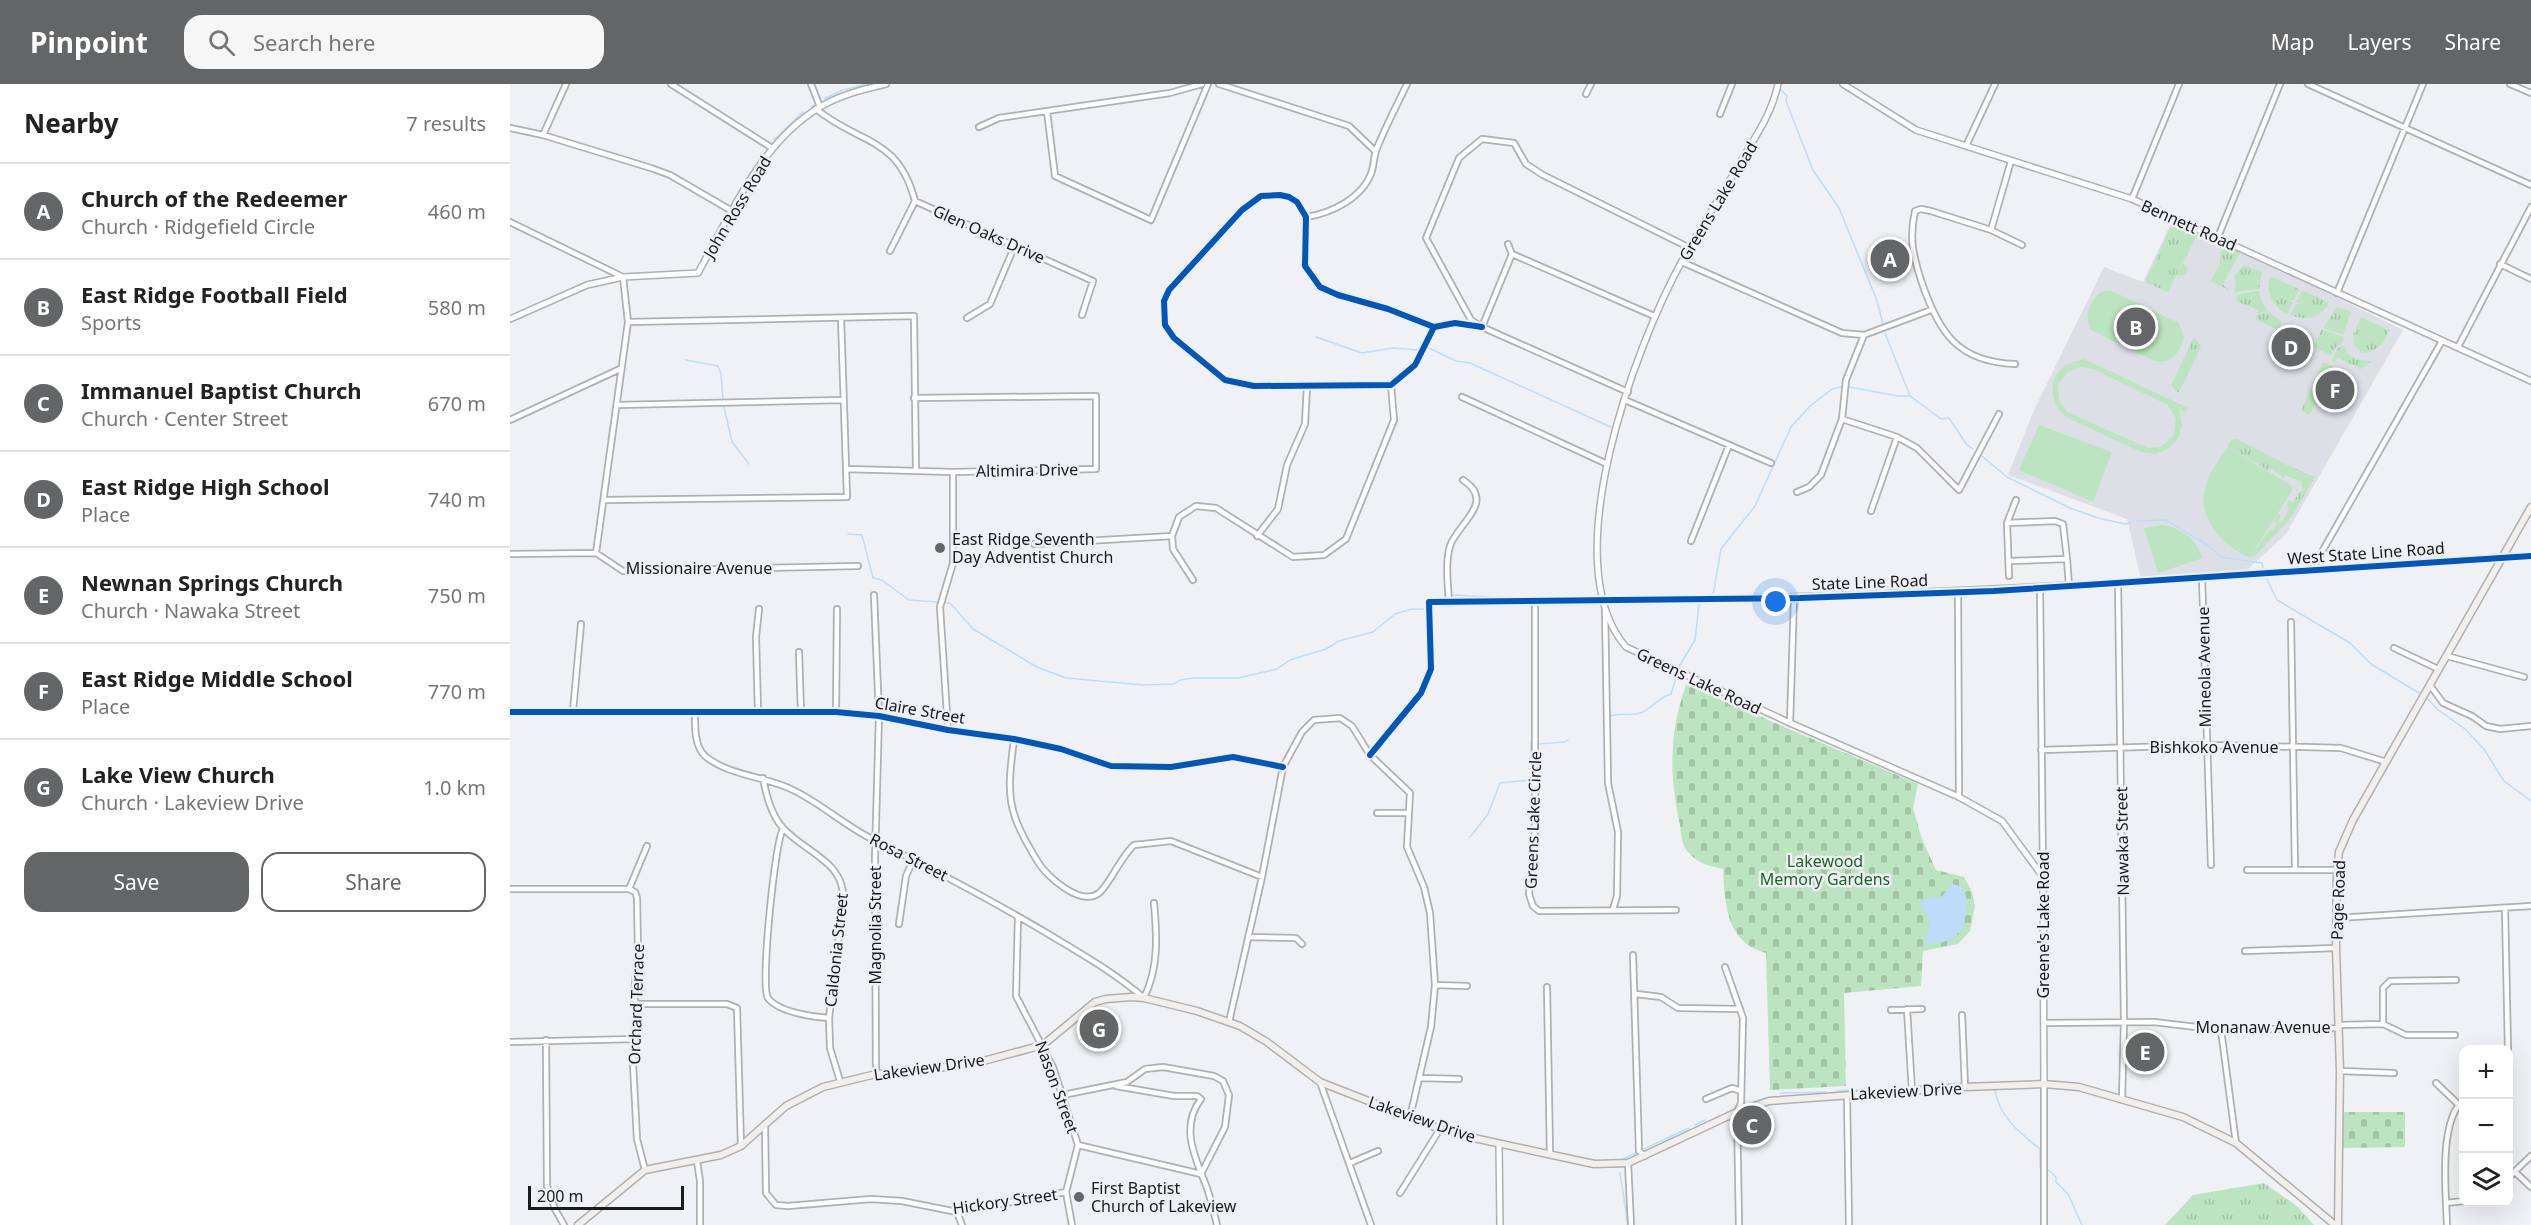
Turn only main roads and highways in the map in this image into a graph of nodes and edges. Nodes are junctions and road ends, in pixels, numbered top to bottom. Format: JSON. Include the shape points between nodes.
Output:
{"nodes":[{"id":1,"x":2531,"y":507,"type":"edge"},
{"id":2,"x":578,"y":1225,"type":"edge"},
{"id":3,"x":2336,"y":1225,"type":"edge"}],
"edges":[{"from":1,"to":3,"type":"main road","name":"Page Road","via":[[2339,852]]},
{"from":2,"to":3,"type":"main road","name":"Lakeview Drive","via":[[645,1170],[721,1155],[741,1146],[786,1106],[806,1094],[840,1081],[987,1060],[1043,1045],[1095,1002],[1144,998],[1228,1022],[1267,1042],[1320,1082],[1440,1129],[1594,1164],[1628,1163],[1768,1101],[1965,1087],[2079,1087],[2183,1117],[2236,1143]]}]}
